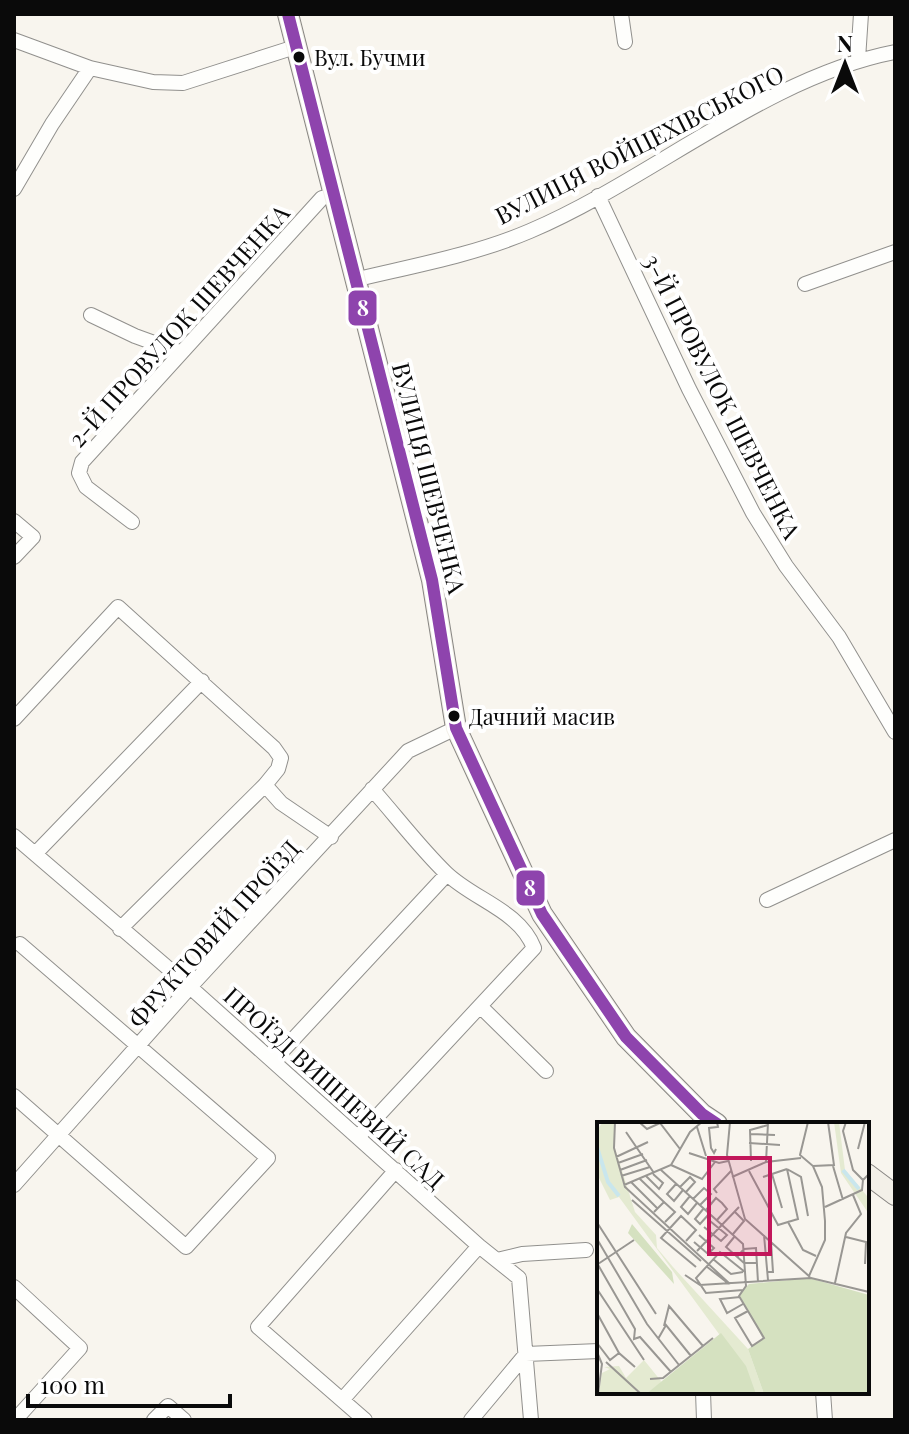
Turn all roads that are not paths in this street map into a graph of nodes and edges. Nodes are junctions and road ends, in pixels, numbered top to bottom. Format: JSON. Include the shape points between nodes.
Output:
{"nodes":[{"id":1,"x":288,"y":14,"type":"edge"},
{"id":2,"x":621,"y":14,"type":"edge"},
{"id":3,"x":861,"y":14,"type":"edge"},
{"id":4,"x":14,"y":40,"type":"edge"},
{"id":5,"x":625,"y":42,"type":"dead end"},
{"id":6,"x":295,"y":47,"type":"junction"},
{"id":7,"x":895,"y":52,"type":"edge"},
{"id":8,"x":858,"y":59,"type":"junction"},
{"id":9,"x":90,"y":68,"type":"junction"},
{"id":10,"x":14,"y":189,"type":"edge"},
{"id":11,"x":334,"y":195,"type":"junction"},
{"id":12,"x":598,"y":196,"type":"junction"},
{"id":13,"x":895,"y":252,"type":"edge"},
{"id":14,"x":354,"y":280,"type":"junction"},
{"id":15,"x":805,"y":284,"type":"dead end"},
{"id":16,"x":91,"y":315,"type":"dead end"},
{"id":17,"x":179,"y":352,"type":"junction"},
{"id":18,"x":14,"y":521,"type":"edge"},
{"id":19,"x":132,"y":522,"type":"dead end"},
{"id":20,"x":14,"y":557,"type":"edge"},
{"id":21,"x":202,"y":681,"type":"junction"},
{"id":22,"x":14,"y":719,"type":"edge"},
{"id":23,"x":456,"y":728,"type":"junction"},
{"id":24,"x":895,"y":732,"type":"edge"},
{"id":25,"x":265,"y":785,"type":"junction"},
{"id":26,"x":372,"y":789,"type":"junction"},
{"id":27,"x":14,"y":836,"type":"edge"},
{"id":28,"x":331,"y":837,"type":"junction"},
{"id":29,"x":895,"y":840,"type":"edge"},
{"id":30,"x":35,"y":854,"type":"junction"},
{"id":31,"x":447,"y":874,"type":"junction"},
{"id":32,"x":767,"y":900,"type":"dead end"},
{"id":33,"x":120,"y":929,"type":"junction"},
{"id":34,"x":20,"y":944,"type":"dead end"},
{"id":35,"x":190,"y":987,"type":"junction"},
{"id":36,"x":480,"y":1006,"type":"junction"},
{"id":37,"x":139,"y":1047,"type":"junction"},
{"id":38,"x":273,"y":1061,"type":"junction"},
{"id":39,"x":546,"y":1071,"type":"dead end"},
{"id":40,"x":14,"y":1096,"type":"edge"},
{"id":41,"x":714,"y":1122,"type":"edge"},
{"id":42,"x":60,"y":1134,"type":"junction"},
{"id":43,"x":359,"y":1136,"type":"junction"},
{"id":44,"x":396,"y":1170,"type":"junction"},
{"id":45,"x":869,"y":1176,"type":"edge"},
{"id":46,"x":14,"y":1185,"type":"edge"},
{"id":47,"x":895,"y":1195,"type":"edge"},
{"id":48,"x":479,"y":1246,"type":"junction"},
{"id":49,"x":586,"y":1250,"type":"dead end"},
{"id":50,"x":497,"y":1260,"type":"junction"},
{"id":51,"x":14,"y":1287,"type":"edge"},
{"id":52,"x":597,"y":1351,"type":"edge"},
{"id":53,"x":526,"y":1354,"type":"junction"},
{"id":54,"x":703,"y":1394,"type":"edge"},
{"id":55,"x":823,"y":1394,"type":"edge"},
{"id":56,"x":342,"y":1400,"type":"junction"},
{"id":57,"x":15,"y":1420,"type":"edge"},
{"id":58,"x":154,"y":1420,"type":"edge"},
{"id":59,"x":184,"y":1420,"type":"edge"},
{"id":60,"x":365,"y":1420,"type":"edge"},
{"id":61,"x":471,"y":1420,"type":"edge"},
{"id":62,"x":531,"y":1420,"type":"edge"},
{"id":63,"x":704,"y":1420,"type":"edge"},
{"id":64,"x":825,"y":1420,"type":"edge"}],
"edges":[{"from":1,"to":6,"type":"street","name":"ВУЛИЦЯ ШЕВЧЕНКА"},
{"from":2,"to":5,"type":"street"},
{"from":3,"to":8,"type":"street"},
{"from":4,"to":9,"type":"street"},
{"from":6,"to":9,"type":"street","via":[[183,83]]},
{"from":6,"to":11,"type":"street","name":"ВУЛИЦЯ ШЕВЧЕНКА"},
{"from":7,"to":8,"type":"street","name":"ВУЛИЦЯ ВОЙЦЕХІВСЬКОГО"},
{"from":8,"to":12,"type":"street","name":"ВУЛИЦЯ ВОЙЦЕХІВСЬКОГО","via":[[781,94]]},
{"from":9,"to":10,"type":"street"},
{"from":11,"to":14,"type":"street","name":"ВУЛИЦЯ ШЕВЧЕНКА"},
{"from":11,"to":17,"type":"street","name":"2-Й ПРОВУЛОК ШЕВЧЕНКА","via":[[322,198]]},
{"from":12,"to":14,"type":"street","name":"ВУЛИЦЯ ВОЙЦЕХІВСЬКОГО","via":[[530,231],[472,251]]},
{"from":12,"to":24,"type":"street","name":"3-Й ПРОВУЛОК ШЕВЧЕНКА","via":[[753,513],[839,637]]},
{"from":13,"to":15,"type":"street"},
{"from":14,"to":23,"type":"street","name":"ВУЛИЦЯ ШЕВЧЕНКА","via":[[432,580]]},
{"from":16,"to":17,"type":"street"},
{"from":17,"to":19,"type":"street","name":"2-Й ПРОВУЛОК ШЕВЧЕНКА","via":[[82,462],[79,473],[86,487]]},
{"from":18,"to":20,"type":"street","via":[[33,537]]},
{"from":21,"to":22,"type":"street","via":[[118,607]]},
{"from":21,"to":25,"type":"street","via":[[281,758]]},
{"from":21,"to":30,"type":"street"},
{"from":23,"to":26,"type":"street","name":"ФРУКТОВИЙ ПРОЇЗД","via":[[408,751]]},
{"from":23,"to":41,"type":"street","name":"ВУЛИЦЯ ШЕВЧЕНКА","via":[[542,914],[626,1037]]},
{"from":25,"to":28,"type":"street","via":[[281,803]]},
{"from":25,"to":33,"type":"street"},
{"from":26,"to":28,"type":"street","name":"ФРУКТОВИЙ ПРОЇЗД"},
{"from":26,"to":31,"type":"street"},
{"from":27,"to":30,"type":"street","name":"ПРОЇЗД ВИШНЕВИЙ САД"},
{"from":28,"to":35,"type":"street","name":"ФРУКТОВИЙ ПРОЇЗД"},
{"from":29,"to":32,"type":"street"},
{"from":30,"to":33,"type":"street","name":"ПРОЇЗД ВИШНЕВИЙ САД"},
{"from":31,"to":36,"type":"street","via":[[504,913],[528,934],[534,948]]},
{"from":31,"to":38,"type":"street"},
{"from":33,"to":35,"type":"street","name":"ПРОЇЗД ВИШНЕВИЙ САД"},
{"from":34,"to":37,"type":"street"},
{"from":35,"to":37,"type":"street","name":"ФРУКТОВИЙ ПРОЇЗД"},
{"from":35,"to":38,"type":"street","name":"ПРОЇЗД ВИШНЕВИЙ САД"},
{"from":36,"to":39,"type":"street"},
{"from":36,"to":43,"type":"street"},
{"from":37,"to":42,"type":"street","name":"ФРУКТОВИЙ ПРОЇЗД"},
{"from":37,"to":42,"type":"street","via":[[268,1158],[186,1247]]},
{"from":38,"to":43,"type":"street","name":"ПРОЇЗД ВИШНЕВИЙ САД"},
{"from":40,"to":42,"type":"street"},
{"from":42,"to":46,"type":"street","name":"ФРУКТОВИЙ ПРОЇЗД"},
{"from":43,"to":44,"type":"street","name":"ПРОЇЗД ВИШНЕВИЙ САД"},
{"from":44,"to":48,"type":"street","name":"ПРОЇЗД ВИШНЕВИЙ САД"},
{"from":44,"to":56,"type":"street","via":[[258,1327]]},
{"from":45,"to":47,"type":"street"},
{"from":48,"to":50,"type":"street","name":"ПРОЇЗД ВИШНЕВИЙ САД"},
{"from":48,"to":56,"type":"street"},
{"from":49,"to":50,"type":"street"},
{"from":50,"to":53,"type":"street","name":"ПРОЇЗД ВИШНЕВИЙ САД","via":[[519,1278]]},
{"from":51,"to":57,"type":"street","via":[[80,1348]]},
{"from":52,"to":53,"type":"street"},
{"from":53,"to":61,"type":"street"},
{"from":53,"to":62,"type":"street","name":"ПРОЇЗД ВИШНЕВИЙ САД"},
{"from":54,"to":63,"type":"street"},
{"from":55,"to":64,"type":"street"},
{"from":56,"to":60,"type":"street"},
{"from":58,"to":59,"type":"street","via":[[168,1406]]}]}
